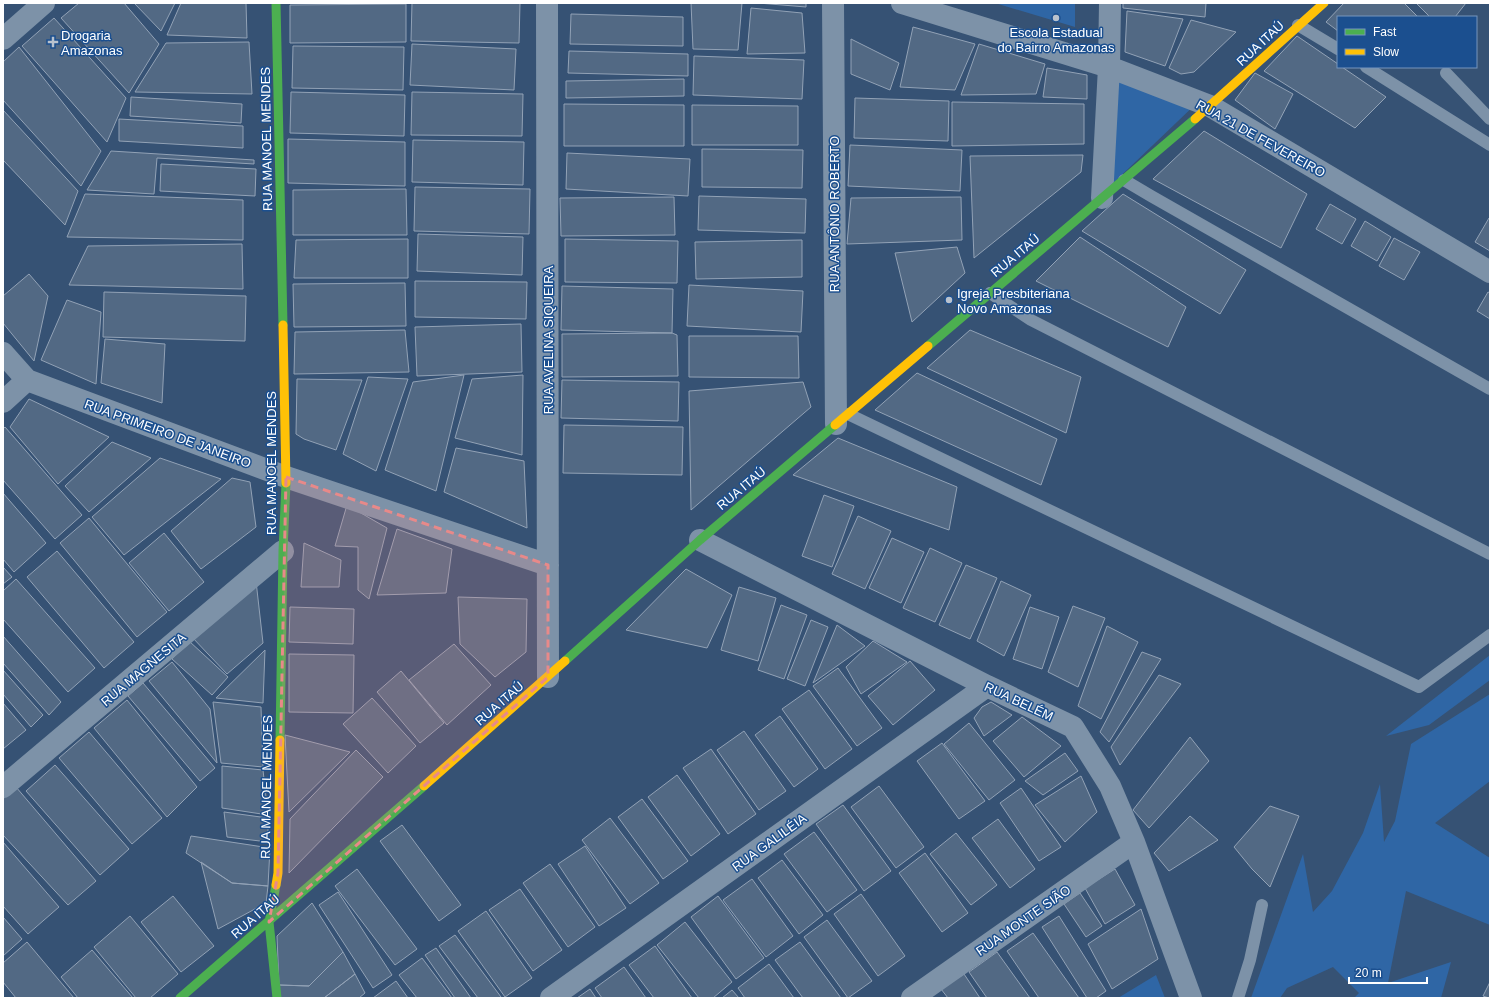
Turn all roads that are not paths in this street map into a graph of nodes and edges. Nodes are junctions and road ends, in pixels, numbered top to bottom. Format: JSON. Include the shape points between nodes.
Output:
{"nodes":[{"id":1,"x":44,"y":3,"type":"edge"},
{"id":2,"x":276,"y":3,"type":"edge"},
{"id":3,"x":548,"y":3,"type":"edge"},
{"id":4,"x":832,"y":3,"type":"edge"},
{"id":5,"x":902,"y":3,"type":"edge"},
{"id":6,"x":1110,"y":3,"type":"edge"},
{"id":7,"x":1324,"y":3,"type":"edge"},
{"id":8,"x":1298,"y":25,"type":"junction"},
{"id":9,"x":3,"y":39,"type":"edge"},
{"id":10,"x":1337,"y":48,"type":"edge"},
{"id":11,"x":1109,"y":67,"type":"junction"},
{"id":12,"x":1368,"y":68,"type":"edge"},
{"id":13,"x":1446,"y":72,"type":"dead end"},
{"id":14,"x":1210,"y":106,"type":"junction"},
{"id":15,"x":1490,"y":119,"type":"edge"},
{"id":16,"x":1490,"y":145,"type":"edge"},
{"id":17,"x":1124,"y":180,"type":"junction"},
{"id":18,"x":1102,"y":198,"type":"junction"},
{"id":19,"x":1490,"y":272,"type":"edge"},
{"id":20,"x":990,"y":293,"type":"junction"},
{"id":21,"x":3,"y":353,"type":"edge"},
{"id":22,"x":27,"y":380,"type":"junction"},
{"id":23,"x":1490,"y":389,"type":"edge"},
{"id":24,"x":3,"y":402,"type":"edge"},
{"id":25,"x":842,"y":419,"type":"junction"},
{"id":26,"x":286,"y":477,"type":"junction"},
{"id":27,"x":700,"y":540,"type":"junction"},
{"id":28,"x":283,"y":551,"type":"junction"},
{"id":29,"x":1490,"y":554,"type":"edge"},
{"id":30,"x":548,"y":565,"type":"junction"},
{"id":31,"x":1490,"y":635,"type":"edge"},
{"id":32,"x":548,"y":677,"type":"junction"},
{"id":33,"x":987,"y":686,"type":"junction"},
{"id":34,"x":3,"y":787,"type":"edge"},
{"id":35,"x":1134,"y":842,"type":"junction"},
{"id":36,"x":1262,"y":905,"type":"dead end"},
{"id":37,"x":269,"y":922,"type":"junction"},
{"id":38,"x":180,"y":998,"type":"edge"},
{"id":39,"x":277,"y":998,"type":"edge"},
{"id":40,"x":551,"y":998,"type":"edge"},
{"id":41,"x":912,"y":998,"type":"edge"},
{"id":42,"x":1191,"y":998,"type":"edge"},
{"id":43,"x":1238,"y":998,"type":"edge"}],
"edges":[{"from":1,"to":9,"type":"street"},
{"from":2,"to":26,"type":"street","name":"RUA MANOEL MENDES"},
{"from":3,"to":30,"type":"street","name":"RUA AVELINA SIQUEIRA"},
{"from":4,"to":25,"type":"street","name":"RUA ANTÔNIO ROBERTO"},
{"from":5,"to":11,"type":"street","name":"RUA 21 DE FEVEREIRO"},
{"from":6,"to":11,"type":"street"},
{"from":7,"to":8,"type":"street","name":"RUA ITAÚ"},
{"from":8,"to":10,"type":"lane"},
{"from":8,"to":14,"type":"street","name":"RUA ITAÚ"},
{"from":11,"to":14,"type":"street","name":"RUA 21 DE FEVEREIRO"},
{"from":11,"to":18,"type":"street"},
{"from":12,"to":16,"type":"lane"},
{"from":13,"to":15,"type":"lane"},
{"from":14,"to":17,"type":"street","name":"RUA ITAÚ"},
{"from":14,"to":19,"type":"street","name":"RUA 21 DE FEVEREIRO"},
{"from":17,"to":18,"type":"street","name":"RUA ITAÚ"},
{"from":17,"to":23,"type":"lane"},
{"from":18,"to":20,"type":"street","name":"RUA ITAÚ"},
{"from":20,"to":25,"type":"street","name":"RUA ITAÚ"},
{"from":20,"to":29,"type":"lane","via":[[1030,320]]},
{"from":21,"to":22,"type":"street","name":"RUA PRIMEIRO DE JANEIRO"},
{"from":22,"to":24,"type":"street"},
{"from":22,"to":26,"type":"street","name":"RUA PRIMEIRO DE JANEIRO"},
{"from":25,"to":27,"type":"street","name":"RUA ITAÚ"},
{"from":25,"to":31,"type":"lane","via":[[1419,687]]},
{"from":26,"to":28,"type":"street","name":"RUA MANOEL MENDES"},
{"from":26,"to":30,"type":"street","name":"RUA PRIMEIRO DE JANEIRO"},
{"from":27,"to":32,"type":"street","name":"RUA ITAÚ"},
{"from":27,"to":33,"type":"street","name":"RUA BELÉM"},
{"from":28,"to":34,"type":"street","name":"RUA MAGNESITA"},
{"from":28,"to":37,"type":"street","name":"RUA MANOEL MENDES","via":[[278,873]]},
{"from":30,"to":32,"type":"street","name":"RUA AVELINA SIQUEIRA"},
{"from":32,"to":37,"type":"street","name":"RUA ITAÚ"},
{"from":33,"to":35,"type":"street","name":"RUA BELÉM","via":[[1073,726],[1110,786]]},
{"from":33,"to":40,"type":"street","name":"RUA GALILÉIA"},
{"from":35,"to":41,"type":"street","name":"RUA MONTE SIÃO"},
{"from":35,"to":42,"type":"street","name":"RUA BELÉM"},
{"from":36,"to":43,"type":"lane","via":[[1250,960]]},
{"from":37,"to":38,"type":"street","name":"RUA ITAÚ"},
{"from":37,"to":39,"type":"street","name":"RUA MANOEL MENDES"}]}
